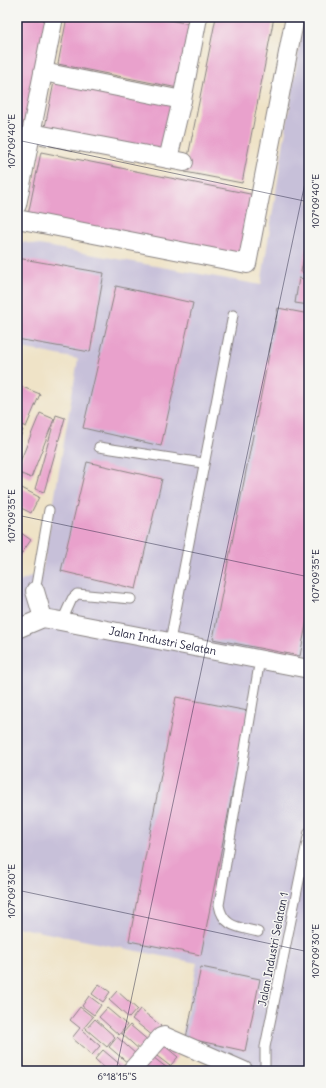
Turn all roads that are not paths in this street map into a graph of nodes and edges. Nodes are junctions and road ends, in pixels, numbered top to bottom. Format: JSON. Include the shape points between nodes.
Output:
{"nodes":[{"id":1,"x":54,"y":17,"type":"edge"},
{"id":2,"x":198,"y":17,"type":"edge"},
{"id":3,"x":296,"y":17,"type":"edge"},
{"id":4,"x":44,"y":72,"type":"junction"},
{"id":5,"x":182,"y":100,"type":"junction"},
{"id":6,"x":32,"y":133,"type":"junction"},
{"id":7,"x":17,"y":205,"type":"edge"},
{"id":8,"x":17,"y":219,"type":"edge"},
{"id":9,"x":233,"y":315,"type":"dead end"},
{"id":10,"x":99,"y":447,"type":"dead end"},
{"id":11,"x":203,"y":463,"type":"junction"},
{"id":12,"x":49,"y":510,"type":"dead end"},
{"id":13,"x":35,"y":591,"type":"joint"},
{"id":14,"x":131,"y":599,"type":"dead end"},
{"id":15,"x":43,"y":618,"type":"junction"},
{"id":16,"x":62,"y":621,"type":"junction"},
{"id":17,"x":17,"y":629,"type":"edge"},
{"id":18,"x":170,"y":641,"type":"junction"},
{"id":19,"x":260,"y":659,"type":"junction"},
{"id":20,"x":309,"y":668,"type":"edge"},
{"id":21,"x":309,"y":832,"type":"edge"},
{"id":22,"x":258,"y":932,"type":"dead end"},
{"id":23,"x":131,"y":1071,"type":"edge"},
{"id":24,"x":244,"y":1071,"type":"edge"},
{"id":25,"x":265,"y":1071,"type":"edge"}],
"edges":[{"from":1,"to":4,"type":"street"},
{"from":2,"to":5,"type":"street"},
{"from":3,"to":8,"type":"street","via":[[247,264]]},
{"from":4,"to":5,"type":"street"},
{"from":4,"to":6,"type":"street"},
{"from":5,"to":6,"type":"street","via":[[176,161]]},
{"from":6,"to":7,"type":"street"},
{"from":9,"to":11,"type":"lane"},
{"from":10,"to":11,"type":"lane"},
{"from":11,"to":18,"type":"lane"},
{"from":12,"to":13,"type":"lane"},
{"from":13,"to":15,"type":"street"},
{"from":14,"to":16,"type":"lane","via":[[77,594]]},
{"from":15,"to":16,"type":"street","name":"Jalan Industri Selatan"},
{"from":15,"to":17,"type":"street"},
{"from":16,"to":18,"type":"street","name":"Jalan Industri Selatan"},
{"from":18,"to":19,"type":"street","name":"Jalan Industri Selatan"},
{"from":19,"to":20,"type":"street","name":"Jalan Industri Selatan"},
{"from":19,"to":22,"type":"lane","via":[[219,905],[220,914],[228,924]]},
{"from":21,"to":25,"type":"lane","name":"Jalan Industri Selatan 1","via":[[265,1047]]},
{"from":23,"to":24,"type":"street","via":[[164,1036]]}]}
